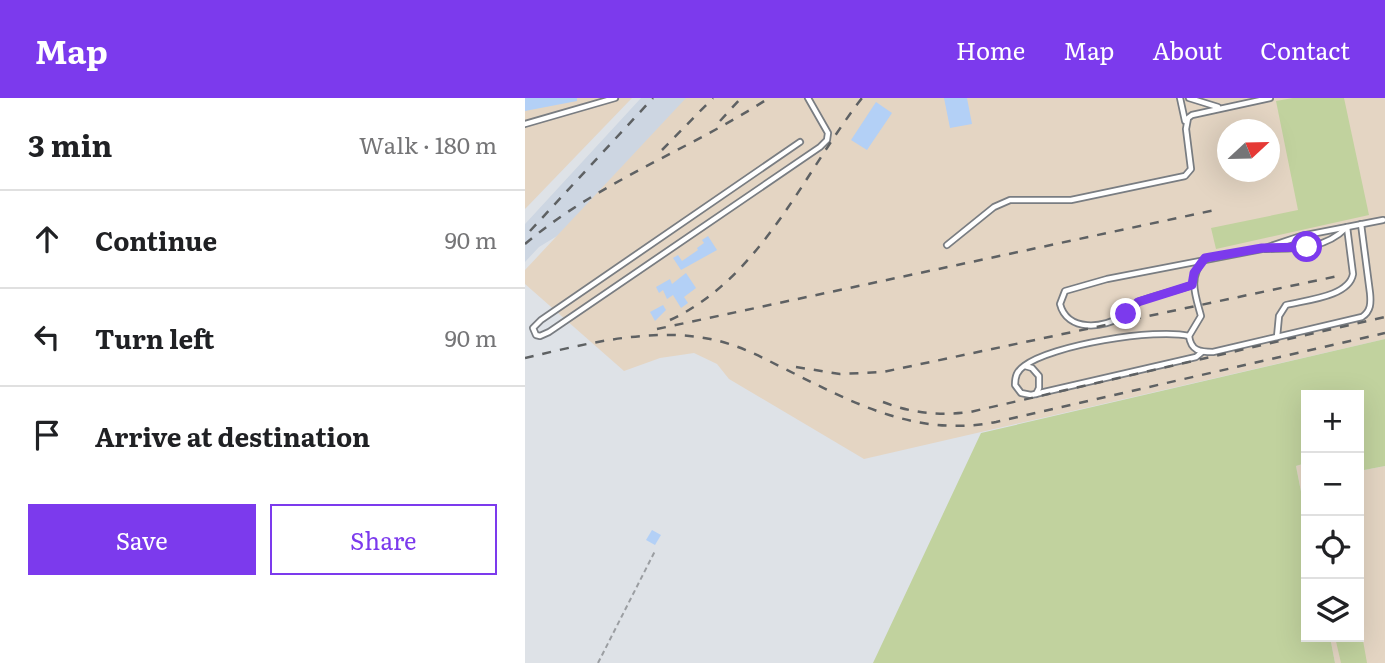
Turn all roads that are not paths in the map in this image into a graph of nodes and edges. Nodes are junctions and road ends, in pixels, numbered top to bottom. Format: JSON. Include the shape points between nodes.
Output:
{"nodes":[{"id":1,"x":615,"y":98,"type":"edge"},
{"id":2,"x":808,"y":98,"type":"edge"},
{"id":3,"x":1180,"y":98,"type":"edge"},
{"id":4,"x":1189,"y":98,"type":"edge"},
{"id":5,"x":1270,"y":98,"type":"edge"},
{"id":6,"x":1222,"y":108,"type":"junction"},
{"id":7,"x":1186,"y":123,"type":"junction"},
{"id":8,"x":525,"y":124,"type":"edge"},
{"id":9,"x":800,"y":142,"type":"dead end"},
{"id":10,"x":1383,"y":220,"type":"dead end"},
{"id":11,"x":1361,"y":224,"type":"junction"},
{"id":12,"x":1347,"y":227,"type":"junction"},
{"id":13,"x":947,"y":245,"type":"dead end"},
{"id":14,"x":1262,"y":248,"type":"junction"},
{"id":15,"x":1205,"y":258,"type":"junction"},
{"id":16,"x":1192,"y":285,"type":"junction"},
{"id":17,"x":1189,"y":337,"type":"junction"},
{"id":18,"x":1277,"y":337,"type":"junction"},
{"id":19,"x":1202,"y":352,"type":"junction"},
{"id":20,"x":1024,"y":366,"type":"junction"},
{"id":21,"x":1036,"y":394,"type":"junction"}],
"edges":[{"from":1,"to":8,"type":"lane"},
{"from":2,"to":9,"type":"lane","via":[[828,132],[827,141],[549,332],[536,335],[533,328],[541,320]]},
{"from":3,"to":7,"type":"lane"},
{"from":4,"to":6,"type":"lane"},
{"from":5,"to":6,"type":"lane"},
{"from":6,"to":7,"type":"lane","via":[[1192,115]]},
{"from":7,"to":13,"type":"lane","via":[[1191,169],[1185,176],[1071,200],[1010,200],[994,207]]},
{"from":10,"to":11,"type":"lane"},
{"from":11,"to":12,"type":"lane"},
{"from":11,"to":18,"type":"lane","via":[[1371,303],[1367,314]]},
{"from":12,"to":14,"type":"lane"},
{"from":12,"to":14,"type":"lane","via":[[1326,243]]},
{"from":12,"to":18,"type":"lane","via":[[1352,280],[1343,290],[1286,305],[1279,316]]},
{"from":14,"to":15,"type":"lane"},
{"from":15,"to":16,"type":"lane"},
{"from":15,"to":16,"type":"lane","via":[[1065,291],[1060,304],[1073,323],[1102,323],[1126,314],[1138,302]]},
{"from":16,"to":17,"type":"lane","via":[[1201,316]]},
{"from":17,"to":19,"type":"lane","via":[[1193,347]]},
{"from":17,"to":20,"type":"lane","via":[[1137,335],[1077,346]]},
{"from":18,"to":19,"type":"lane"},
{"from":19,"to":21,"type":"lane"},
{"from":20,"to":21,"type":"lane","via":[[1039,376]]},
{"from":20,"to":21,"type":"lane","via":[[1015,384],[1025,395]]}]}
